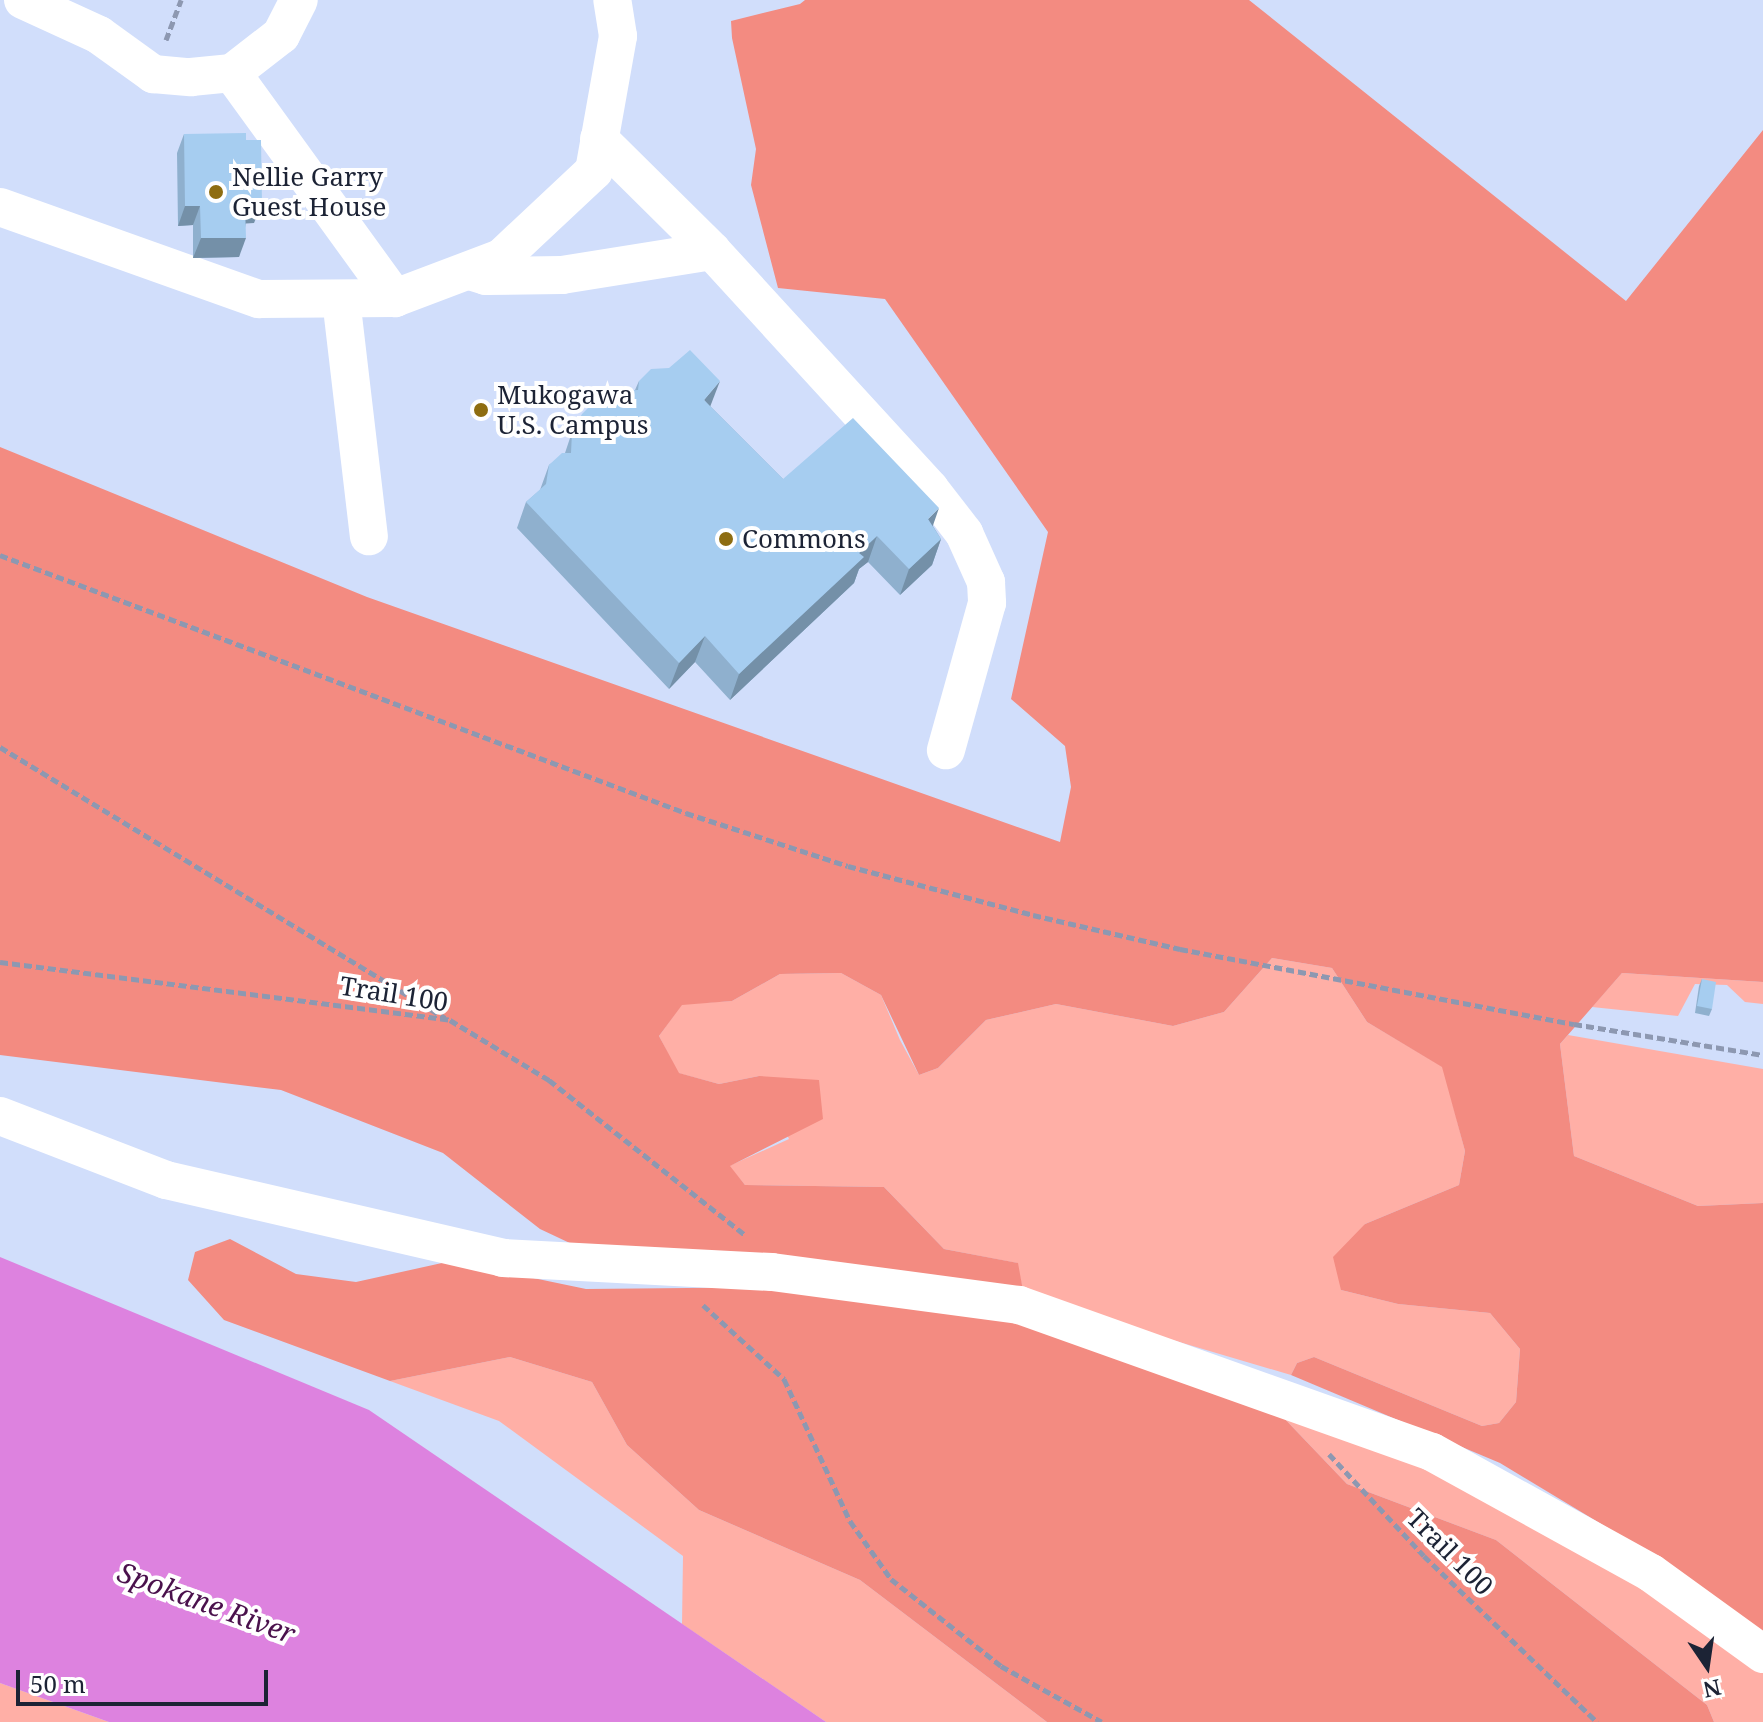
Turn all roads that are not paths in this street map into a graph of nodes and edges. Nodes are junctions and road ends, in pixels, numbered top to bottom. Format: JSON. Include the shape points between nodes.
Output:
{"nodes":[{"id":1,"x":23,"y":0,"type":"edge"},
{"id":2,"x":87,"y":0,"type":"edge"},
{"id":3,"x":299,"y":0,"type":"edge"},
{"id":4,"x":612,"y":0,"type":"edge"},
{"id":5,"x":99,"y":35,"type":"junction"},
{"id":6,"x":232,"y":73,"type":"junction"},
{"id":7,"x":596,"y":155,"type":"junction"},
{"id":8,"x":0,"y":207,"type":"edge"},
{"id":9,"x":712,"y":251,"type":"junction"},
{"id":10,"x":469,"y":270,"type":"junction"},
{"id":11,"x":395,"y":298,"type":"junction"},
{"id":12,"x":341,"y":299,"type":"junction"},
{"id":13,"x":369,"y":536,"type":"dead end"},
{"id":14,"x":946,"y":750,"type":"dead end"},
{"id":15,"x":0,"y":1116,"type":"edge"},
{"id":16,"x":1763,"y":1654,"type":"edge"}],
"edges":[{"from":1,"to":5,"type":"street"},
{"from":2,"to":5,"type":"street"},
{"from":3,"to":6,"type":"street","via":[[281,35]]},
{"from":4,"to":7,"type":"street","via":[[618,36]]},
{"from":5,"to":6,"type":"street","via":[[153,74]]},
{"from":6,"to":11,"type":"street"},
{"from":7,"to":9,"type":"street"},
{"from":7,"to":10,"type":"street","via":[[501,258]]},
{"from":8,"to":12,"type":"street","via":[[259,299]]},
{"from":9,"to":10,"type":"street","via":[[562,275],[486,276]]},
{"from":9,"to":14,"type":"street","via":[[930,489],[979,560],[987,603]]},
{"from":10,"to":11,"type":"street"},
{"from":11,"to":12,"type":"street"},
{"from":12,"to":13,"type":"street"},
{"from":15,"to":16,"type":"street","via":[[166,1180],[503,1258],[772,1272],[1019,1305],[1432,1452],[1651,1573]]}]}
